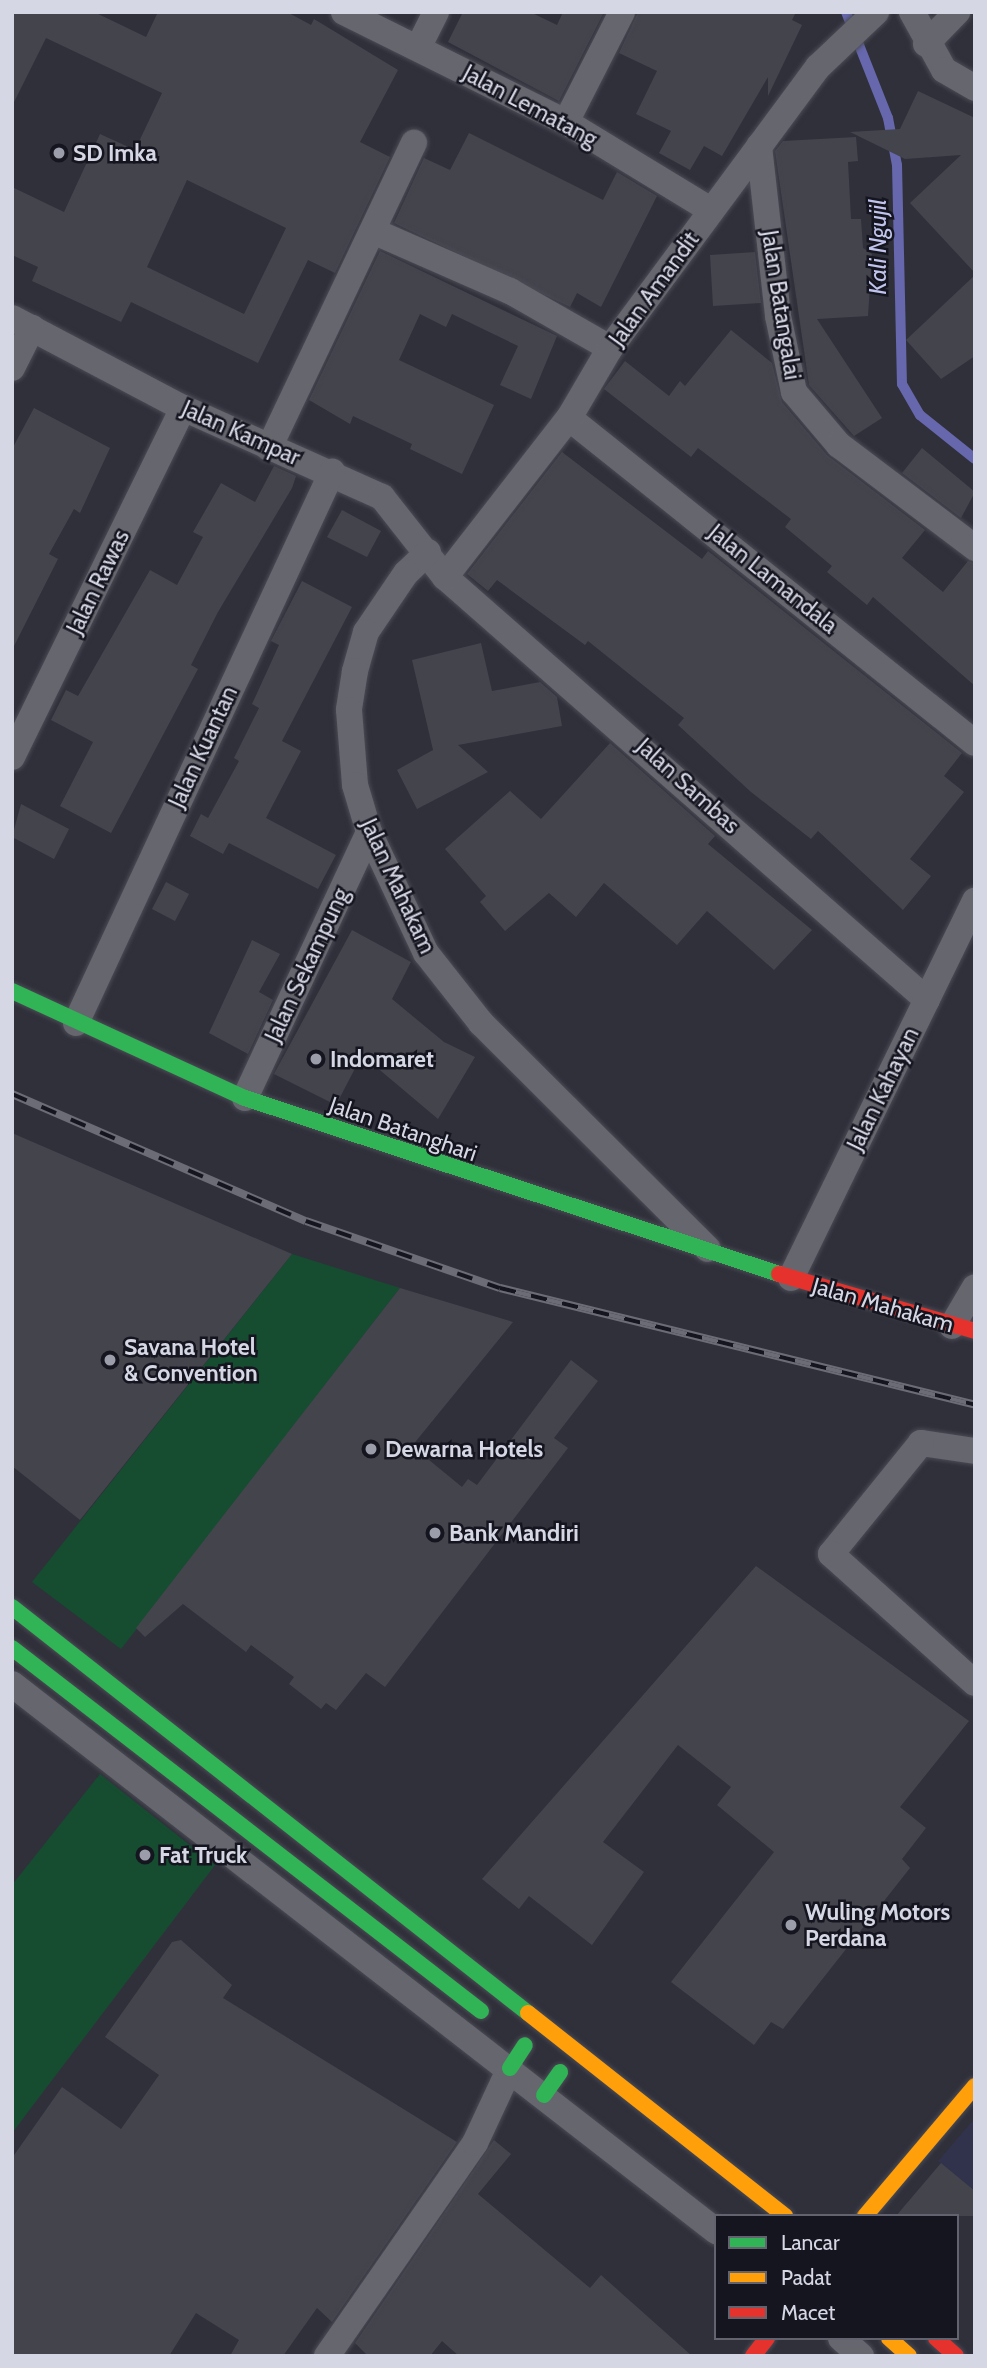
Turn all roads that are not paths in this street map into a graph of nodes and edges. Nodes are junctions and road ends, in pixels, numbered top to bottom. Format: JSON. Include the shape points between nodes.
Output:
{"nodes":[{"id":1,"x":344,"y":12,"type":"edge"},
{"id":2,"x":436,"y":12,"type":"edge"},
{"id":3,"x":622,"y":12,"type":"edge"},
{"id":4,"x":912,"y":12,"type":"edge"},
{"id":5,"x":957,"y":12,"type":"edge"},
{"id":6,"x":872,"y":15,"type":"edge"},
{"id":7,"x":926,"y":44,"type":"junction"},
{"id":8,"x":418,"y":48,"type":"junction"},
{"id":9,"x":975,"y":88,"type":"edge"},
{"id":10,"x":566,"y":121,"type":"junction"},
{"id":11,"x":414,"y":143,"type":"dead end"},
{"id":12,"x":759,"y":146,"type":"junction"},
{"id":13,"x":710,"y":210,"type":"junction"},
{"id":14,"x":373,"y":232,"type":"junction"},
{"id":15,"x":22,"y":323,"type":"edge"},
{"id":16,"x":610,"y":348,"type":"junction"},
{"id":17,"x":12,"y":368,"type":"edge"},
{"id":18,"x":183,"y":408,"type":"junction"},
{"id":19,"x":569,"y":418,"type":"junction"},
{"id":20,"x":269,"y":448,"type":"junction"},
{"id":21,"x":332,"y":472,"type":"junction"},
{"id":22,"x":975,"y":548,"type":"edge"},
{"id":23,"x":428,"y":552,"type":"junction"},
{"id":24,"x":445,"y":577,"type":"junction"},
{"id":25,"x":975,"y":743,"type":"edge"},
{"id":26,"x":12,"y":757,"type":"edge"},
{"id":27,"x":369,"y":832,"type":"junction"},
{"id":28,"x":975,"y":900,"type":"edge"},
{"id":29,"x":12,"y":990,"type":"edge"},
{"id":30,"x":927,"y":1000,"type":"junction"},
{"id":31,"x":76,"y":1023,"type":"junction"},
{"id":32,"x":245,"y":1098,"type":"junction"},
{"id":33,"x":715,"y":1256,"type":"junction"},
{"id":34,"x":791,"y":1278,"type":"junction"},
{"id":35,"x":975,"y":1287,"type":"edge"},
{"id":36,"x":963,"y":1328,"type":"edge"},
{"id":37,"x":975,"y":1451,"type":"edge"},
{"id":38,"x":12,"y":1606,"type":"edge"},
{"id":39,"x":12,"y":1648,"type":"edge"},
{"id":40,"x":26,"y":1658,"type":"junction"},
{"id":41,"x":12,"y":1676,"type":"edge"},
{"id":42,"x":975,"y":1683,"type":"edge"},
{"id":43,"x":12,"y":1684,"type":"edge"},
{"id":44,"x":140,"y":1747,"type":"junction"},
{"id":45,"x":126,"y":1772,"type":"junction"},
{"id":46,"x":251,"y":1833,"type":"junction"},
{"id":47,"x":234,"y":1855,"type":"junction"},
{"id":48,"x":296,"y":1869,"type":"junction"},
{"id":49,"x":281,"y":1892,"type":"junction"},
{"id":50,"x":467,"y":2000,"type":"junction"},
{"id":51,"x":451,"y":2023,"type":"junction"},
{"id":52,"x":525,"y":2045,"type":"junction"},
{"id":53,"x":510,"y":2068,"type":"junction"},
{"id":54,"x":560,"y":2072,"type":"junction"},
{"id":55,"x":578,"y":2086,"type":"dead end"},
{"id":56,"x":975,"y":2086,"type":"edge"},
{"id":57,"x":544,"y":2095,"type":"junction"},
{"id":58,"x":782,"y":2214,"type":"edge"},
{"id":59,"x":867,"y":2214,"type":"edge"},
{"id":60,"x":714,"y":2229,"type":"edge"},
{"id":61,"x":765,"y":2340,"type":"edge"},
{"id":62,"x":843,"y":2340,"type":"edge"},
{"id":63,"x":890,"y":2340,"type":"edge"},
{"id":64,"x":938,"y":2340,"type":"edge"},
{"id":65,"x":327,"y":2356,"type":"edge"},
{"id":66,"x":752,"y":2356,"type":"edge"},
{"id":67,"x":861,"y":2356,"type":"edge"},
{"id":68,"x":909,"y":2356,"type":"edge"},
{"id":69,"x":956,"y":2356,"type":"edge"}],
"edges":[{"from":1,"to":8,"type":"street","name":"Jalan Lematang"},
{"from":2,"to":8,"type":"street"},
{"from":3,"to":10,"type":"street"},
{"from":4,"to":7,"type":"street"},
{"from":5,"to":7,"type":"street"},
{"from":6,"to":12,"type":"street","name":"Jalan Amandit","via":[[837,44]]},
{"from":7,"to":9,"type":"street","via":[[944,70]]},
{"from":8,"to":10,"type":"street","name":"Jalan Lematang"},
{"from":10,"to":13,"type":"street","name":"Jalan Lematang"},
{"from":11,"to":14,"type":"street"},
{"from":12,"to":13,"type":"street","name":"Jalan Amandit"},
{"from":12,"to":22,"type":"street","name":"Jalan Batangalai","via":[[778,316],[794,392],[839,445]]},
{"from":13,"to":16,"type":"street","name":"Jalan Amandit"},
{"from":14,"to":16,"type":"street","via":[[510,291]]},
{"from":14,"to":20,"type":"street"},
{"from":15,"to":17,"type":"street"},
{"from":15,"to":18,"type":"street","name":"Jalan Kampar"},
{"from":16,"to":19,"type":"street","name":"Jalan Amandit"},
{"from":18,"to":20,"type":"street","name":"Jalan Kampar"},
{"from":18,"to":26,"type":"street","name":"Jalan Rawas"},
{"from":19,"to":24,"type":"street","name":"Jalan Amandit"},
{"from":19,"to":25,"type":"street","name":"Jalan Lamandala"},
{"from":20,"to":21,"type":"street","name":"Jalan Kampar"},
{"from":21,"to":23,"type":"street","name":"Jalan Kampar","via":[[382,497]]},
{"from":21,"to":31,"type":"street","name":"Jalan Kuantan"},
{"from":23,"to":24,"type":"street","name":"Jalan Kampar"},
{"from":23,"to":27,"type":"street","name":"Jalan Mahakam","via":[[406,573],[366,632],[355,671],[349,710],[355,785]]},
{"from":24,"to":30,"type":"street","name":"Jalan Sambas"},
{"from":27,"to":32,"type":"street","name":"Jalan Sekampung"},
{"from":27,"to":33,"type":"street","name":"Jalan Mahakam","via":[[426,953],[481,1023]]},
{"from":28,"to":30,"type":"street","name":"Jalan Kahayan"},
{"from":29,"to":31,"type":"main road","name":"Jalan Batanghari"},
{"from":30,"to":34,"type":"street","name":"Jalan Kahayan"},
{"from":31,"to":32,"type":"main road","name":"Jalan Batanghari"},
{"from":32,"to":33,"type":"main road","name":"Jalan Batanghari"},
{"from":33,"to":34,"type":"main road","name":"Jalan Batanghari"},
{"from":34,"to":36,"type":"main road","name":"Jalan Mahakam"},
{"from":35,"to":36,"type":"street"},
{"from":37,"to":42,"type":"street","via":[[921,1443],[831,1553]]},
{"from":38,"to":58,"type":"main road"},
{"from":39,"to":40,"type":"main road"},
{"from":40,"to":41,"type":"main road"},
{"from":40,"to":44,"type":"main road"},
{"from":43,"to":45,"type":"street"},
{"from":44,"to":45,"type":"main road"},
{"from":44,"to":46,"type":"main road"},
{"from":45,"to":47,"type":"street"},
{"from":46,"to":47,"type":"main road"},
{"from":46,"to":48,"type":"main road"},
{"from":47,"to":49,"type":"street"},
{"from":48,"to":49,"type":"main road"},
{"from":48,"to":50,"type":"main road"},
{"from":49,"to":51,"type":"street"},
{"from":50,"to":51,"type":"main road"},
{"from":50,"to":52,"type":"main road"},
{"from":51,"to":53,"type":"street"},
{"from":52,"to":53,"type":"main road"},
{"from":52,"to":54,"type":"main road"},
{"from":53,"to":57,"type":"street"},
{"from":53,"to":65,"type":"street","via":[[475,2143]]},
{"from":54,"to":55,"type":"main road"},
{"from":54,"to":57,"type":"main road"},
{"from":56,"to":59,"type":"main road"},
{"from":57,"to":60,"type":"street"},
{"from":61,"to":66,"type":"main road"},
{"from":62,"to":67,"type":"street"},
{"from":63,"to":68,"type":"main road"},
{"from":64,"to":69,"type":"main road"}]}
